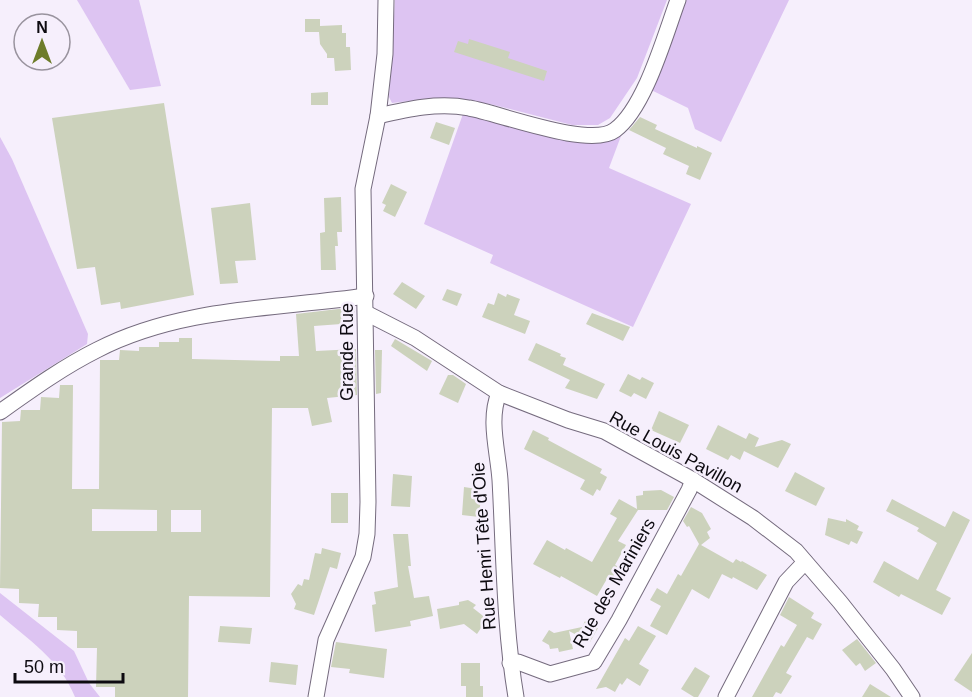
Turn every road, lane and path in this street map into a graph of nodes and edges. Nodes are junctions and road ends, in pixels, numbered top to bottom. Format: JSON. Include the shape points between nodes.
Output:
{"nodes":[{"id":1,"x":386,"y":0,"type":"edge"},
{"id":2,"x":678,"y":0,"type":"edge"},
{"id":3,"x":378,"y":116,"type":"junction"},
{"id":4,"x":366,"y":296,"type":"junction"},
{"id":5,"x":366,"y":313,"type":"junction"},
{"id":6,"x":499,"y":393,"type":"junction"},
{"id":7,"x":0,"y":412,"type":"edge"},
{"id":8,"x":693,"y":480,"type":"junction"},
{"id":9,"x":805,"y":562,"type":"junction"},
{"id":10,"x":510,"y":663,"type":"junction"},
{"id":11,"x":316,"y":697,"type":"edge"},
{"id":12,"x":516,"y":697,"type":"edge"},
{"id":13,"x":726,"y":697,"type":"edge"},
{"id":14,"x":912,"y":697,"type":"edge"}],
"edges":[{"from":1,"to":3,"type":"street","name":"Grande Rue"},
{"from":2,"to":3,"type":"street","via":[[648,81],[614,132],[587,136],[559,132],[468,107],[425,106]]},
{"from":3,"to":4,"type":"street","name":"Grande Rue","via":[[363,189]]},
{"from":4,"to":5,"type":"street","name":"Grande Rue"},
{"from":4,"to":7,"type":"street","via":[[248,308],[132,335],[97,350]]},
{"from":5,"to":6,"type":"street","name":"Rue Louis Pavillon","via":[[415,338]]},
{"from":5,"to":11,"type":"street","name":"Grande Rue","via":[[367,534],[363,557],[326,640]]},
{"from":6,"to":8,"type":"street","name":"Rue Louis Pavillon","via":[[604,431]]},
{"from":6,"to":10,"type":"street","name":"Rue Henri Tête d'Oie","via":[[493,413]]},
{"from":8,"to":9,"type":"street","name":"Rue Louis Pavillon","via":[[753,518]]},
{"from":8,"to":10,"type":"street","name":"Rue des Mariniers","via":[[594,662],[550,674],[518,662]]},
{"from":9,"to":13,"type":"street","via":[[786,582]]},
{"from":9,"to":14,"type":"street","name":"Rue Louis Pavillon","via":[[881,653]]},
{"from":10,"to":12,"type":"street","name":"Rue Henri Tête d'Oie"}]}
